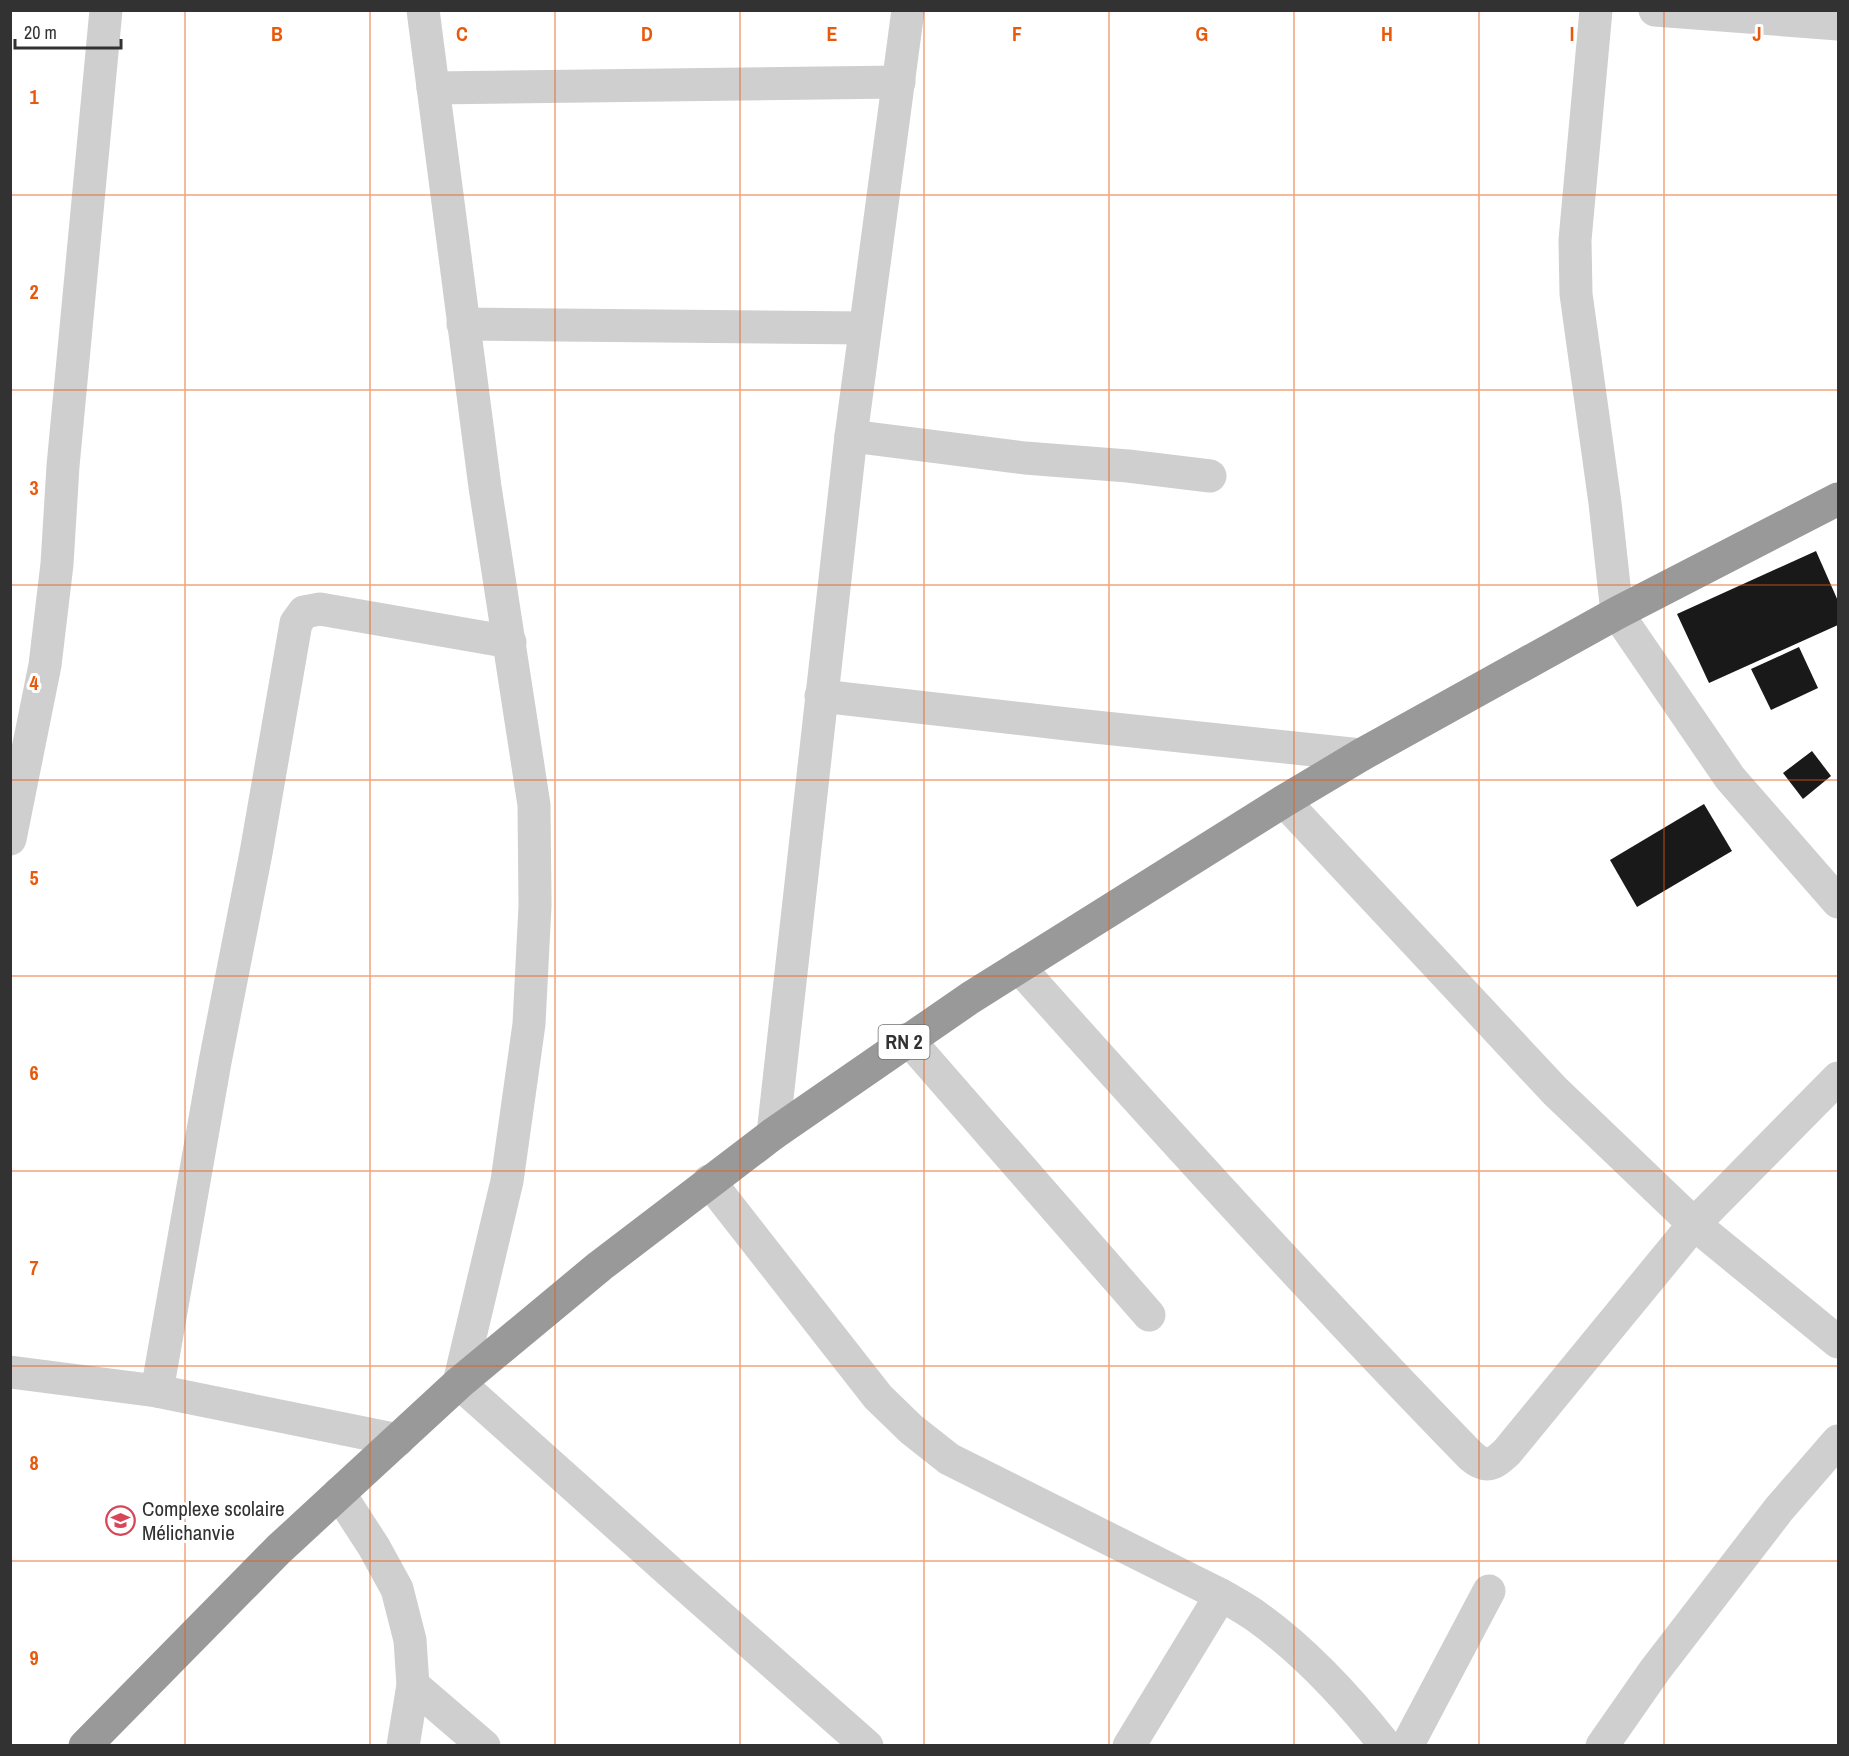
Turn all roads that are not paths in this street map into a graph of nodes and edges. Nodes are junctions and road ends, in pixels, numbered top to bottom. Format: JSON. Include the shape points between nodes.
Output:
{"nodes":[{"id":1,"x":106,"y":10,"type":"edge"},
{"id":2,"x":423,"y":10,"type":"edge"},
{"id":3,"x":908,"y":10,"type":"edge"},
{"id":4,"x":1596,"y":10,"type":"edge"},
{"id":5,"x":1655,"y":10,"type":"edge"},
{"id":6,"x":1839,"y":24,"type":"edge"},
{"id":7,"x":899,"y":82,"type":"junction"},
{"id":8,"x":433,"y":88,"type":"junction"},
{"id":9,"x":462,"y":324,"type":"junction"},
{"id":10,"x":866,"y":328,"type":"junction"},
{"id":11,"x":851,"y":436,"type":"junction"},
{"id":12,"x":1210,"y":476,"type":"dead end"},
{"id":13,"x":1839,"y":499,"type":"edge"},
{"id":14,"x":1617,"y":613,"type":"junction"},
{"id":15,"x":510,"y":642,"type":"junction"},
{"id":16,"x":821,"y":696,"type":"junction"},
{"id":17,"x":1361,"y":755,"type":"junction"},
{"id":18,"x":1284,"y":801,"type":"junction"},
{"id":19,"x":10,"y":839,"type":"edge"},
{"id":20,"x":1839,"y":902,"type":"edge"},
{"id":21,"x":1019,"y":967,"type":"junction"},
{"id":22,"x":908,"y":1039,"type":"junction"},
{"id":23,"x":1839,"y":1078,"type":"edge"},
{"id":24,"x":773,"y":1134,"type":"junction"},
{"id":25,"x":710,"y":1181,"type":"junction"},
{"id":26,"x":1694,"y":1224,"type":"junction"},
{"id":27,"x":1149,"y":1315,"type":"dead end"},
{"id":28,"x":1839,"y":1342,"type":"edge"},
{"id":29,"x":10,"y":1371,"type":"edge"},
{"id":30,"x":459,"y":1383,"type":"junction"},
{"id":31,"x":157,"y":1391,"type":"junction"},
{"id":32,"x":398,"y":1440,"type":"junction"},
{"id":33,"x":1839,"y":1441,"type":"edge"},
{"id":34,"x":339,"y":1493,"type":"junction"},
{"id":35,"x":1489,"y":1591,"type":"dead end"},
{"id":36,"x":1221,"y":1595,"type":"junction"},
{"id":37,"x":413,"y":1685,"type":"junction"},
{"id":38,"x":85,"y":1746,"type":"edge"},
{"id":39,"x":403,"y":1746,"type":"edge"},
{"id":40,"x":484,"y":1746,"type":"edge"},
{"id":41,"x":867,"y":1746,"type":"edge"},
{"id":42,"x":1129,"y":1746,"type":"edge"},
{"id":43,"x":1386,"y":1746,"type":"edge"},
{"id":44,"x":1407,"y":1746,"type":"edge"},
{"id":45,"x":1602,"y":1746,"type":"edge"}],
"edges":[{"from":1,"to":19,"type":"street","via":[[57,564],[45,665]]},
{"from":2,"to":8,"type":"street"},
{"from":3,"to":7,"type":"street"},
{"from":4,"to":14,"type":"street","via":[[1575,240],[1576,294]]},
{"from":5,"to":6,"type":"street"},
{"from":7,"to":8,"type":"street"},
{"from":7,"to":10,"type":"street"},
{"from":8,"to":9,"type":"street"},
{"from":9,"to":10,"type":"street"},
{"from":9,"to":15,"type":"street"},
{"from":10,"to":11,"type":"street"},
{"from":11,"to":12,"type":"street"},
{"from":11,"to":16,"type":"street"},
{"from":13,"to":14,"type":"highway","number":"RN 2"},
{"from":14,"to":17,"type":"highway","number":"RN 2"},
{"from":14,"to":20,"type":"street","via":[[1730,778]]},
{"from":15,"to":30,"type":"street","via":[[534,805],[535,906],[529,1024],[507,1181]]},
{"from":15,"to":31,"type":"street","via":[[320,609],[304,612],[296,623]]},
{"from":16,"to":17,"type":"street"},
{"from":16,"to":24,"type":"street"},
{"from":17,"to":18,"type":"highway","number":"RN 2"},
{"from":18,"to":21,"type":"highway","number":"RN 2"},
{"from":18,"to":26,"type":"street","via":[[1555,1091]]},
{"from":21,"to":22,"type":"highway","number":"RN 2"},
{"from":21,"to":26,"type":"street","via":[[1346,1326],[1479,1463],[1497,1461],[1507,1452]]},
{"from":22,"to":24,"type":"highway","number":"RN 2"},
{"from":22,"to":27,"type":"street"},
{"from":23,"to":26,"type":"street"},
{"from":24,"to":25,"type":"highway","number":"RN 2"},
{"from":25,"to":30,"type":"highway","number":"RN 2"},
{"from":25,"to":36,"type":"street","via":[[878,1397],[911,1428],[949,1458]]},
{"from":26,"to":28,"type":"street"},
{"from":29,"to":31,"type":"street"},
{"from":30,"to":32,"type":"highway","number":"RN 2"},
{"from":30,"to":41,"type":"street"},
{"from":31,"to":32,"type":"street"},
{"from":32,"to":34,"type":"highway","number":"RN 2"},
{"from":33,"to":45,"type":"street","via":[[1779,1509],[1655,1670]]},
{"from":34,"to":37,"type":"street","via":[[397,1589],[410,1640]]},
{"from":34,"to":38,"type":"highway","number":"RN 2"},
{"from":35,"to":44,"type":"street"},
{"from":36,"to":42,"type":"street"},
{"from":36,"to":43,"type":"street","via":[[1257,1617],[1301,1653],[1354,1706]]},
{"from":37,"to":39,"type":"street"},
{"from":37,"to":40,"type":"street"}]}
